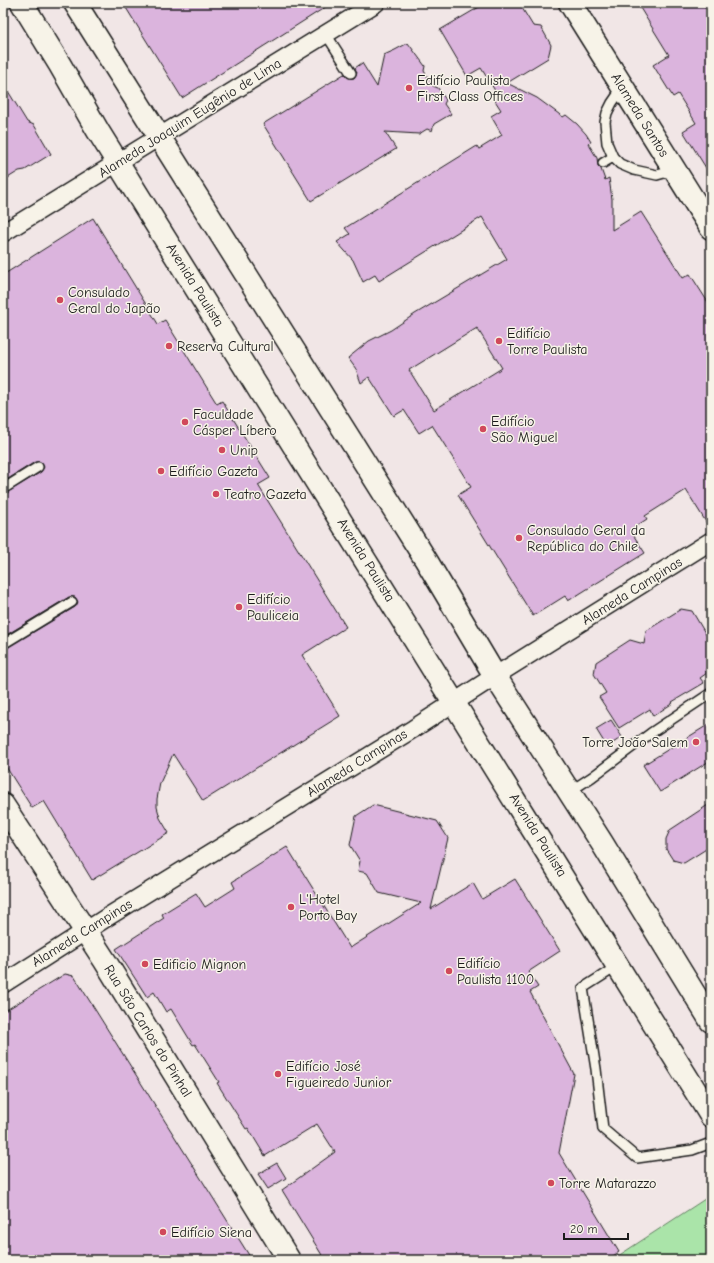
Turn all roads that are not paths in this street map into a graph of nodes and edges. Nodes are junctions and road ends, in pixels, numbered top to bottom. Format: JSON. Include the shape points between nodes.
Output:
{"nodes":[{"id":1,"x":22,"y":3,"type":"edge"},
{"id":2,"x":75,"y":3,"type":"edge"},
{"id":3,"x":376,"y":3,"type":"edge"},
{"id":4,"x":570,"y":3,"type":"edge"},
{"id":5,"x":326,"y":34,"type":"junction"},
{"id":6,"x":351,"y":73,"type":"dead end"},
{"id":7,"x":623,"y":87,"type":"junction"},
{"id":8,"x":159,"y":137,"type":"junction"},
{"id":9,"x":613,"y":156,"type":"junction"},
{"id":10,"x":119,"y":163,"type":"junction"},
{"id":11,"x":603,"y":163,"type":"dead end"},
{"id":12,"x":675,"y":170,"type":"junction"},
{"id":13,"x":711,"y":228,"type":"edge"},
{"id":14,"x":3,"y":233,"type":"edge"},
{"id":15,"x":38,"y":467,"type":"dead end"},
{"id":16,"x":3,"y":489,"type":"edge"},
{"id":17,"x":711,"y":541,"type":"edge"},
{"id":18,"x":72,"y":602,"type":"dead end"},
{"id":19,"x":3,"y":644,"type":"edge"},
{"id":20,"x":495,"y":676,"type":"junction"},
{"id":21,"x":711,"y":693,"type":"edge"},
{"id":22,"x":456,"y":702,"type":"junction"},
{"id":23,"x":569,"y":792,"type":"junction"},
{"id":24,"x":3,"y":805,"type":"edge"},
{"id":25,"x":84,"y":931,"type":"junction"},
{"id":26,"x":619,"y":965,"type":"junction"},
{"id":27,"x":3,"y":984,"type":"edge"},
{"id":28,"x":711,"y":1021,"type":"edge"},
{"id":29,"x":711,"y":1116,"type":"edge"},
{"id":30,"x":711,"y":1143,"type":"edge"},
{"id":31,"x":289,"y":1260,"type":"edge"}],
"edges":[{"from":1,"to":10,"type":"main road","name":"Avenida Paulista"},
{"from":2,"to":8,"type":"main road"},
{"from":3,"to":5,"type":"street","name":"Alameda Joaquim Eugênio de Lima"},
{"from":4,"to":7,"type":"main road","name":"Alameda Santos"},
{"from":5,"to":6,"type":"lane"},
{"from":5,"to":8,"type":"street","name":"Alameda Joaquim Eugênio de Lima"},
{"from":7,"to":9,"type":"lane","via":[[612,103],[606,122],[607,144]]},
{"from":7,"to":12,"type":"main road","name":"Alameda Santos"},
{"from":8,"to":10,"type":"street","name":"Alameda Joaquim Eugênio de Lima"},
{"from":8,"to":20,"type":"main road","via":[[426,560]]},
{"from":9,"to":11,"type":"lane"},
{"from":9,"to":12,"type":"lane","via":[[620,164],[634,170],[657,175]]},
{"from":10,"to":14,"type":"street","name":"Alameda Joaquim Eugênio de Lima"},
{"from":10,"to":22,"type":"main road","name":"Avenida Paulista"},
{"from":12,"to":13,"type":"main road","name":"Alameda Santos"},
{"from":15,"to":16,"type":"lane"},
{"from":17,"to":20,"type":"street","name":"Alameda Campinas"},
{"from":18,"to":19,"type":"lane"},
{"from":20,"to":22,"type":"street","name":"Alameda Campinas"},
{"from":20,"to":23,"type":"main road"},
{"from":21,"to":23,"type":"lane"},
{"from":22,"to":25,"type":"street","name":"Alameda Campinas"},
{"from":22,"to":26,"type":"main road","name":"Avenida Paulista"},
{"from":23,"to":28,"type":"main road"},
{"from":24,"to":25,"type":"main road","name":"Rua São Carlos do Pinhal"},
{"from":25,"to":27,"type":"street","name":"Alameda Campinas"},
{"from":25,"to":31,"type":"main road","name":"Rua São Carlos do Pinhal"},
{"from":26,"to":29,"type":"main road","name":"Avenida Paulista"},
{"from":26,"to":30,"type":"lane","via":[[583,988],[603,1129],[637,1158],[692,1150]]}]}
